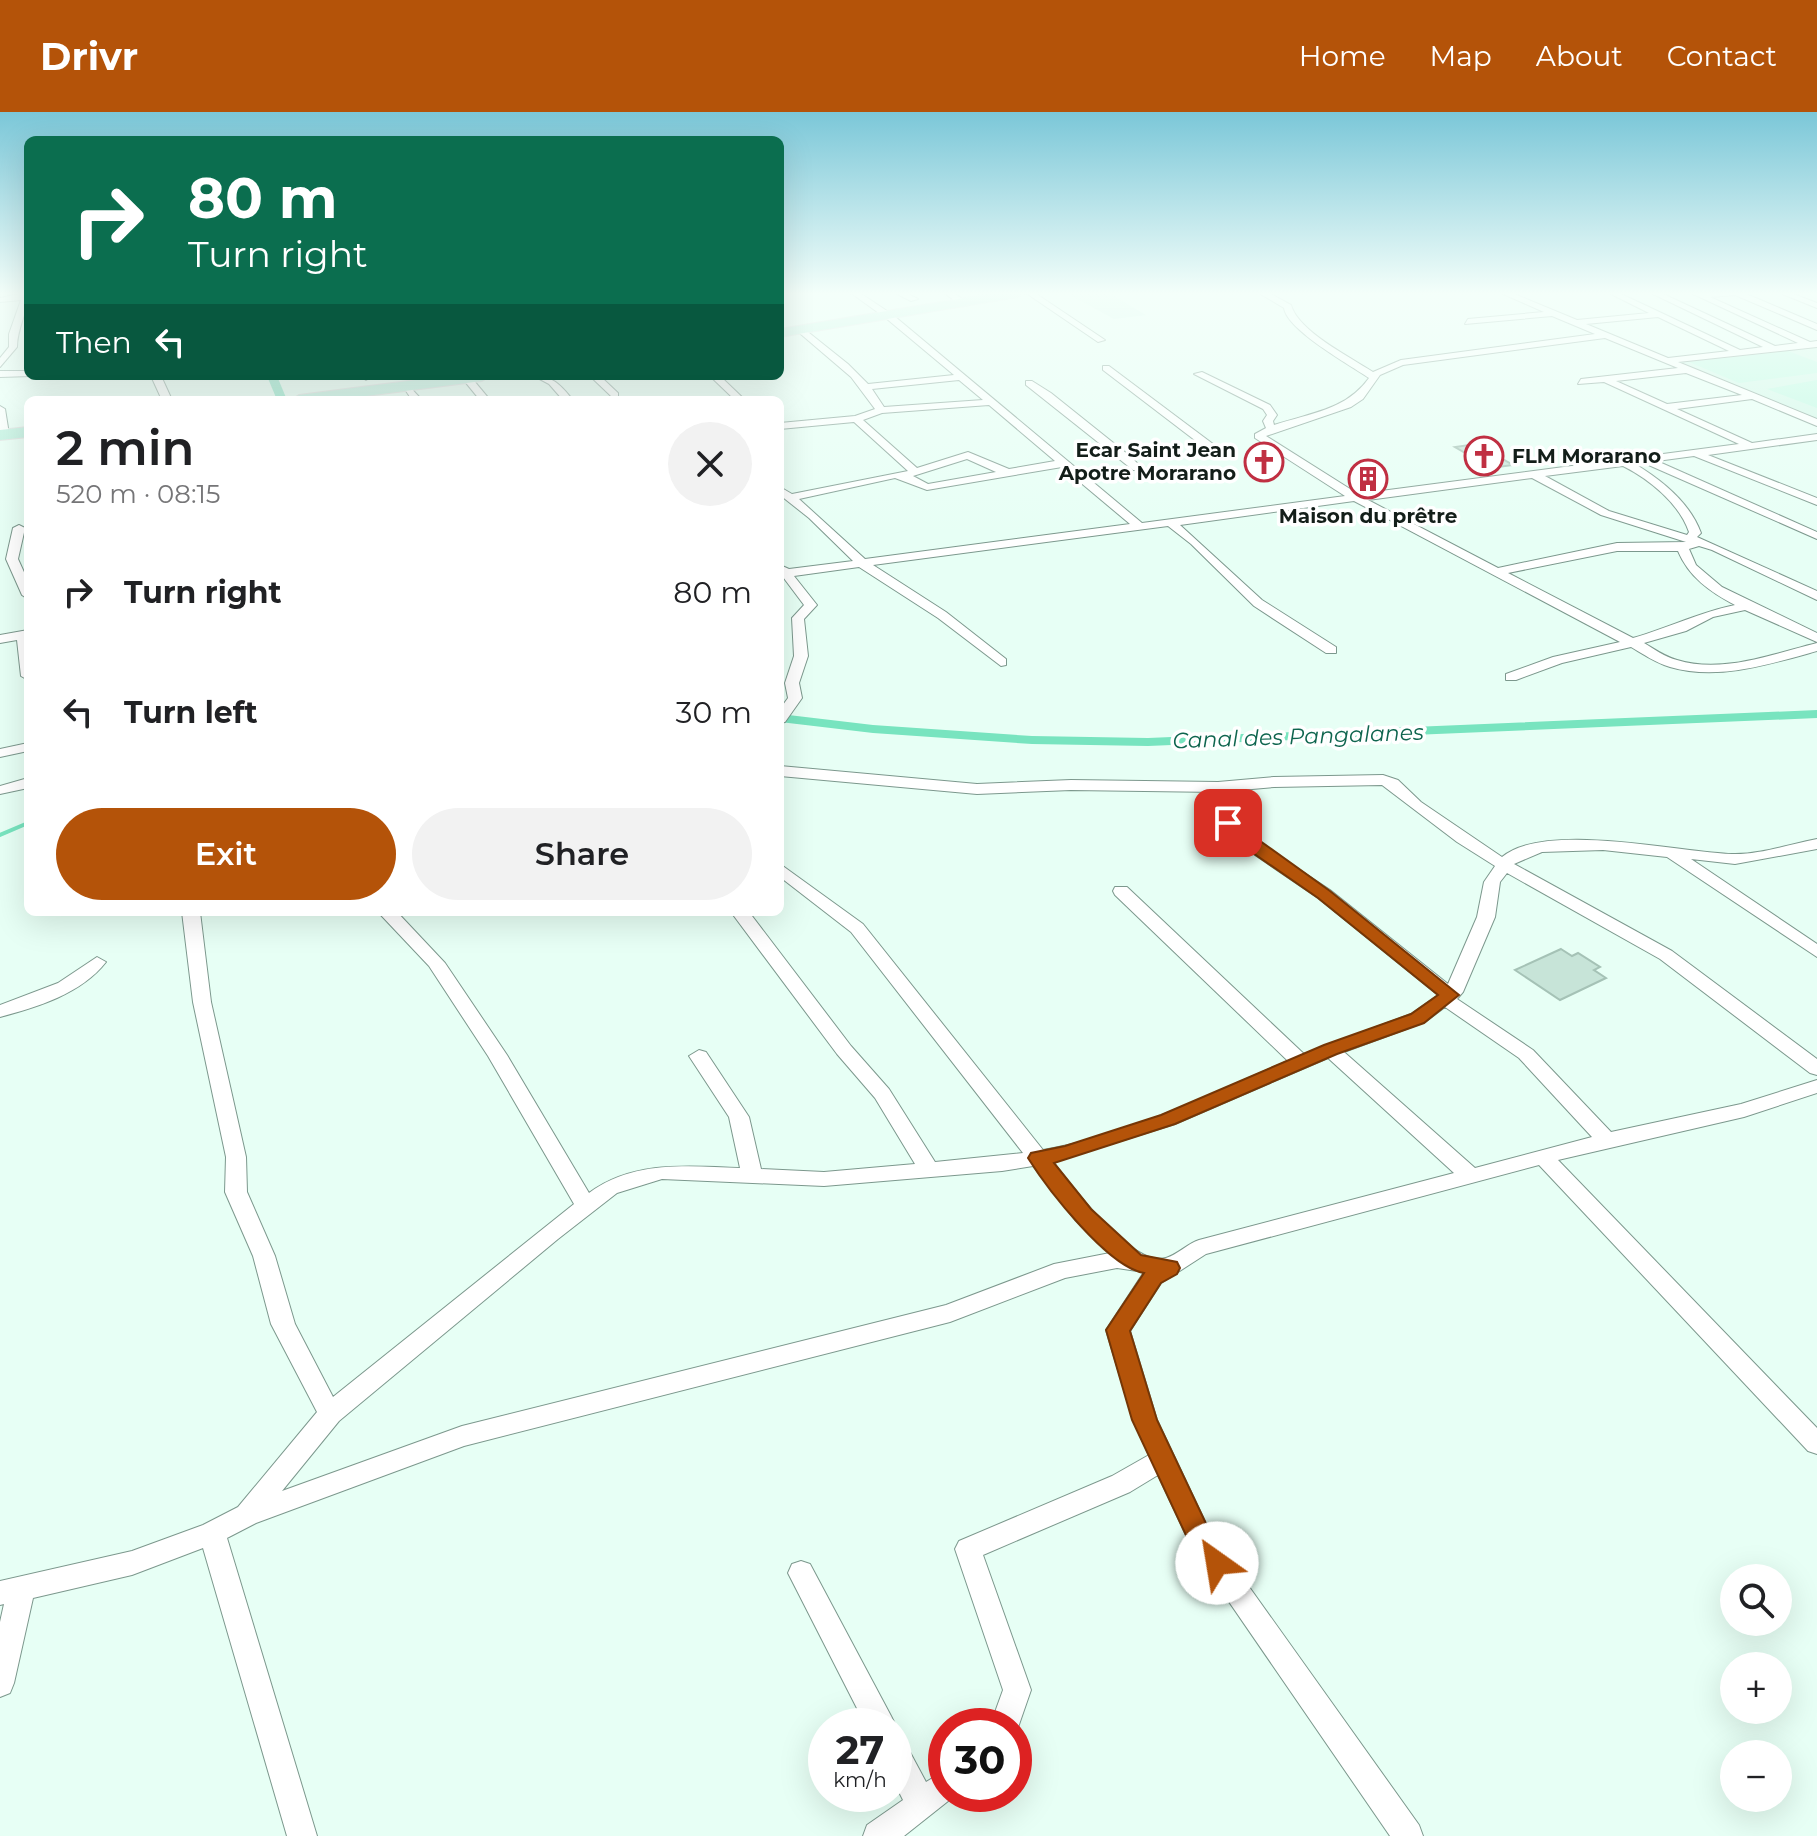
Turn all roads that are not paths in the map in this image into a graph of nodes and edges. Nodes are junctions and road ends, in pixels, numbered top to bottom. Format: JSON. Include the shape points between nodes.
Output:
{"nodes":[{"id":1,"x":852,"y":373,"type":"edge"},
{"id":2,"x":958,"y":373,"type":"edge"},
{"id":3,"x":1113,"y":373,"type":"edge"},
{"id":4,"x":1369,"y":373,"type":"edge"},
{"id":5,"x":1381,"y":373,"type":"edge"},
{"id":6,"x":1656,"y":373,"type":"edge"},
{"id":7,"x":1696,"y":373,"type":"edge"},
{"id":8,"x":0,"y":374,"type":"edge"},
{"id":9,"x":24,"y":374,"type":"edge"},
{"id":10,"x":1199,"y":374,"type":"dead end"},
{"id":11,"x":962,"y":377,"type":"junction"},
{"id":12,"x":1374,"y":377,"type":"junction"},
{"id":13,"x":1605,"y":379,"type":"junction"},
{"id":14,"x":442,"y":380,"type":"edge"},
{"id":15,"x":548,"y":380,"type":"edge"},
{"id":16,"x":599,"y":380,"type":"edge"},
{"id":17,"x":719,"y":380,"type":"edge"},
{"id":18,"x":1581,"y":382,"type":"dead end"},
{"id":19,"x":1029,"y":383,"type":"dead end"},
{"id":20,"x":398,"y":384,"type":"edge"},
{"id":21,"x":868,"y":387,"type":"junction"},
{"id":22,"x":615,"y":395,"type":"dead end"},
{"id":23,"x":330,"y":396,"type":"edge"},
{"id":24,"x":564,"y":396,"type":"edge"},
{"id":25,"x":736,"y":396,"type":"edge"},
{"id":26,"x":1751,"y":396,"type":"junction"},
{"id":27,"x":992,"y":402,"type":"junction"},
{"id":28,"x":1664,"y":407,"type":"junction"},
{"id":29,"x":0,"y":409,"type":"edge"},
{"id":30,"x":881,"y":410,"type":"junction"},
{"id":31,"x":856,"y":419,"type":"junction"},
{"id":32,"x":1817,"y":423,"type":"edge"},
{"id":33,"x":784,"y":426,"type":"edge"},
{"id":34,"x":1271,"y":429,"type":"junction"},
{"id":35,"x":24,"y":432,"type":"edge"},
{"id":36,"x":2,"y":434,"type":"edge"},
{"id":37,"x":1817,"y":437,"type":"edge"},
{"id":38,"x":1751,"y":446,"type":"junction"},
{"id":39,"x":1213,"y":449,"type":"dead end"},
{"id":40,"x":1695,"y":453,"type":"junction"},
{"id":41,"x":1646,"y":460,"type":"junction"},
{"id":42,"x":1064,"y":463,"type":"junction"},
{"id":43,"x":1625,"y":463,"type":"junction"},
{"id":44,"x":1137,"y":468,"type":"dead end"},
{"id":45,"x":1006,"y":472,"type":"junction"},
{"id":46,"x":909,"y":473,"type":"junction"},
{"id":47,"x":1535,"y":475,"type":"junction"},
{"id":48,"x":1356,"y":498,"type":"junction"},
{"id":49,"x":786,"y":499,"type":"edge"},
{"id":50,"x":1817,"y":502,"type":"edge"},
{"id":51,"x":24,"y":524,"type":"edge"},
{"id":52,"x":1172,"y":524,"type":"junction"},
{"id":53,"x":24,"y":527,"type":"edge"},
{"id":54,"x":1141,"y":528,"type":"junction"},
{"id":55,"x":0,"y":531,"type":"edge"},
{"id":56,"x":1817,"y":536,"type":"edge"},
{"id":57,"x":1699,"y":543,"type":"junction"},
{"id":58,"x":1682,"y":547,"type":"junction"},
{"id":59,"x":864,"y":565,"type":"junction"},
{"id":60,"x":784,"y":571,"type":"edge"},
{"id":61,"x":1499,"y":571,"type":"junction"},
{"id":62,"x":784,"y":573,"type":"edge"},
{"id":63,"x":24,"y":586,"type":"edge"},
{"id":64,"x":1817,"y":596,"type":"edge"},
{"id":65,"x":1749,"y":606,"type":"junction"},
{"id":66,"x":24,"y":635,"type":"edge"},
{"id":67,"x":1817,"y":638,"type":"edge"},
{"id":68,"x":0,"y":639,"type":"edge"},
{"id":69,"x":1631,"y":643,"type":"junction"},
{"id":70,"x":1817,"y":647,"type":"edge"},
{"id":71,"x":1331,"y":650,"type":"dead end"},
{"id":72,"x":1001,"y":662,"type":"dead end"},
{"id":73,"x":1511,"y":677,"type":"dead end"},
{"id":74,"x":784,"y":713,"type":"edge"},
{"id":75,"x":24,"y":748,"type":"edge"},
{"id":76,"x":0,"y":753,"type":"edge"},
{"id":77,"x":784,"y":771,"type":"edge"},
{"id":78,"x":24,"y":784,"type":"edge"},
{"id":79,"x":2,"y":790,"type":"edge"},
{"id":80,"x":1228,"y":823,"type":"dead end"},
{"id":81,"x":1817,"y":844,"type":"edge"},
{"id":82,"x":1672,"y":854,"type":"junction"},
{"id":83,"x":1504,"y":865,"type":"junction"},
{"id":84,"x":784,"y":872,"type":"edge"},
{"id":85,"x":1121,"y":891,"type":"dead end"},
{"id":86,"x":191,"y":916,"type":"edge"},
{"id":87,"x":391,"y":916,"type":"edge"},
{"id":88,"x":743,"y":916,"type":"edge"},
{"id":89,"x":1817,"y":952,"type":"edge"},
{"id":90,"x":97,"y":962,"type":"dead end"},
{"id":91,"x":1447,"y":997,"type":"junction"},
{"id":92,"x":0,"y":1011,"type":"edge"},
{"id":93,"x":1330,"y":1050,"type":"junction"},
{"id":94,"x":699,"y":1056,"type":"dead end"},
{"id":95,"x":1302,"y":1063,"type":"junction"},
{"id":96,"x":1817,"y":1069,"type":"edge"},
{"id":97,"x":1817,"y":1086,"type":"edge"},
{"id":98,"x":1607,"y":1140,"type":"junction"},
{"id":99,"x":1543,"y":1157,"type":"junction"},
{"id":100,"x":1039,"y":1158,"type":"junction"},
{"id":101,"x":929,"y":1170,"type":"junction"},
{"id":102,"x":1471,"y":1176,"type":"junction"},
{"id":103,"x":752,"y":1177,"type":"junction"},
{"id":104,"x":586,"y":1206,"type":"junction"},
{"id":105,"x":1135,"y":1263,"type":"junction"},
{"id":106,"x":1169,"y":1268,"type":"junction"},
{"id":107,"x":330,"y":1414,"type":"junction"},
{"id":108,"x":1817,"y":1444,"type":"edge"},
{"id":109,"x":1163,"y":1460,"type":"junction"},
{"id":110,"x":247,"y":1515,"type":"junction"},
{"id":111,"x":212,"y":1533,"type":"junction"},
{"id":112,"x":801,"y":1573,"type":"dead end"},
{"id":113,"x":10,"y":1592,"type":"edge"},
{"id":114,"x":0,"y":1683,"type":"edge"},
{"id":115,"x":872,"y":1708,"type":"edge"},
{"id":116,"x":1011,"y":1708,"type":"edge"},
{"id":117,"x":912,"y":1786,"type":"edge"},
{"id":118,"x":928,"y":1800,"type":"edge"},
{"id":119,"x":922,"y":1805,"type":"junction"},
{"id":120,"x":302,"y":1836,"type":"edge"},
{"id":121,"x":878,"y":1836,"type":"edge"},
{"id":122,"x":1408,"y":1836,"type":"edge"}],
"edges":[{"from":1,"to":21,"type":"street"},
{"from":2,"to":11,"type":"street"},
{"from":3,"to":39,"type":"street"},
{"from":4,"to":12,"type":"street"},
{"from":5,"to":12,"type":"street"},
{"from":6,"to":13,"type":"street"},
{"from":7,"to":26,"type":"street"},
{"from":8,"to":9,"type":"street"},
{"from":10,"to":34,"type":"street","via":[[1267,407]]},
{"from":11,"to":21,"type":"street"},
{"from":11,"to":27,"type":"street"},
{"from":12,"to":34,"type":"street","via":[[1348,405]]},
{"from":13,"to":18,"type":"street"},
{"from":13,"to":28,"type":"street"},
{"from":14,"to":20,"type":"main road"},
{"from":15,"to":24,"type":"street"},
{"from":16,"to":22,"type":"street"},
{"from":17,"to":25,"type":"street"},
{"from":19,"to":44,"type":"street","via":[[1053,396]]},
{"from":20,"to":23,"type":"main road"},
{"from":21,"to":30,"type":"street"},
{"from":26,"to":28,"type":"street"},
{"from":26,"to":32,"type":"street"},
{"from":27,"to":30,"type":"street"},
{"from":27,"to":42,"type":"street"},
{"from":28,"to":38,"type":"street"},
{"from":29,"to":36,"type":"street"},
{"from":30,"to":31,"type":"street"},
{"from":31,"to":33,"type":"street"},
{"from":31,"to":46,"type":"street"},
{"from":34,"to":48,"type":"street","via":[[1261,439]]},
{"from":35,"to":36,"type":"main road"},
{"from":37,"to":38,"type":"street"},
{"from":38,"to":40,"type":"street"},
{"from":40,"to":41,"type":"street"},
{"from":40,"to":50,"type":"street"},
{"from":41,"to":43,"type":"street"},
{"from":41,"to":56,"type":"street"},
{"from":42,"to":45,"type":"street"},
{"from":42,"to":54,"type":"street"},
{"from":43,"to":47,"type":"street"},
{"from":43,"to":57,"type":"street","via":[[1648,475],[1678,505],[1693,523],[1690,538]]},
{"from":45,"to":46,"type":"street","via":[[927,487]]},
{"from":45,"to":46,"type":"street","via":[[968,455]]},
{"from":46,"to":49,"type":"street"},
{"from":47,"to":48,"type":"street"},
{"from":47,"to":57,"type":"street","via":[[1605,513]]},
{"from":48,"to":52,"type":"street"},
{"from":48,"to":61,"type":"street"},
{"from":49,"to":59,"type":"street"},
{"from":51,"to":55,"type":"street"},
{"from":52,"to":54,"type":"street"},
{"from":52,"to":71,"type":"street","via":[[1193,536],[1200,549],[1259,604]]},
{"from":53,"to":63,"type":"street","via":[[12,559]]},
{"from":54,"to":59,"type":"street"},
{"from":57,"to":58,"type":"street"},
{"from":57,"to":64,"type":"street"},
{"from":58,"to":61,"type":"street","via":[[1617,547]]},
{"from":58,"to":65,"type":"street","via":[[1690,566],[1705,580]]},
{"from":59,"to":60,"type":"street"},
{"from":59,"to":72,"type":"street","via":[[942,615]]},
{"from":61,"to":69,"type":"street"},
{"from":62,"to":74,"type":"street","via":[[811,605],[798,618],[801,656],[792,683],[795,698]]},
{"from":65,"to":67,"type":"street"},
{"from":65,"to":69,"type":"street","via":[[1709,614]]},
{"from":66,"to":68,"type":"street"},
{"from":69,"to":70,"type":"street","via":[[1671,663],[1719,670]]},
{"from":69,"to":73,"type":"street"},
{"from":75,"to":76,"type":"street"},
{"from":77,"to":83,"type":"street","via":[[977,789],[1383,780]]},
{"from":78,"to":79,"type":"street"},
{"from":80,"to":91,"type":"street","via":[[1242,839],[1324,894]]},
{"from":81,"to":82,"type":"street","via":[[1735,859]]},
{"from":82,"to":83,"type":"street","via":[[1603,845],[1541,847],[1510,857]]},
{"from":82,"to":89,"type":"street"},
{"from":83,"to":91,"type":"street","via":[[1492,882],[1486,917],[1454,992]]},
{"from":83,"to":96,"type":"street","via":[[1666,955]]},
{"from":84,"to":100,"type":"street","via":[[857,928]]},
{"from":85,"to":95,"type":"street"},
{"from":86,"to":107,"type":"street","via":[[202,1002],[236,1157],[236,1192],[264,1256],[283,1324]]},
{"from":87,"to":104,"type":"street","via":[[444,976]]},
{"from":88,"to":101,"type":"street","via":[[882,1094]]},
{"from":90,"to":92,"type":"street","via":[[81,979],[45,998]]},
{"from":91,"to":93,"type":"street","via":[[1418,1018]]},
{"from":91,"to":98,"type":"street","via":[[1526,1054]]},
{"from":93,"to":95,"type":"street"},
{"from":93,"to":102,"type":"street"},
{"from":94,"to":103,"type":"street","via":[[739,1117]]},
{"from":95,"to":100,"type":"street","via":[[1168,1119]]},
{"from":97,"to":98,"type":"street","via":[[1744,1110]]},
{"from":98,"to":99,"type":"street"},
{"from":99,"to":102,"type":"street"},
{"from":99,"to":108,"type":"street"},
{"from":100,"to":101,"type":"street"},
{"from":100,"to":105,"type":"street","via":[[1083,1215]]},
{"from":101,"to":103,"type":"street","via":[[824,1179]]},
{"from":102,"to":106,"type":"street","via":[[1199,1248]]},
{"from":103,"to":104,"type":"street","via":[[662,1172],[610,1188]]},
{"from":104,"to":107,"type":"street"},
{"from":105,"to":106,"type":"street"},
{"from":105,"to":110,"type":"street","via":[[1117,1260],[1062,1270],[950,1313],[462,1436]]},
{"from":106,"to":109,"type":"street","via":[[1153,1277],[1118,1330]]},
{"from":107,"to":110,"type":"street"},
{"from":109,"to":116,"type":"street","via":[[1121,1484],[968,1549],[1017,1690]]},
{"from":109,"to":122,"type":"street","via":[[1201,1540]]},
{"from":110,"to":111,"type":"street"},
{"from":111,"to":113,"type":"street","via":[[132,1563]]},
{"from":111,"to":120,"type":"street"},
{"from":112,"to":115,"type":"street"},
{"from":113,"to":114,"type":"street"},
{"from":117,"to":119,"type":"street"},
{"from":118,"to":119,"type":"street"},
{"from":119,"to":121,"type":"street"}]}
